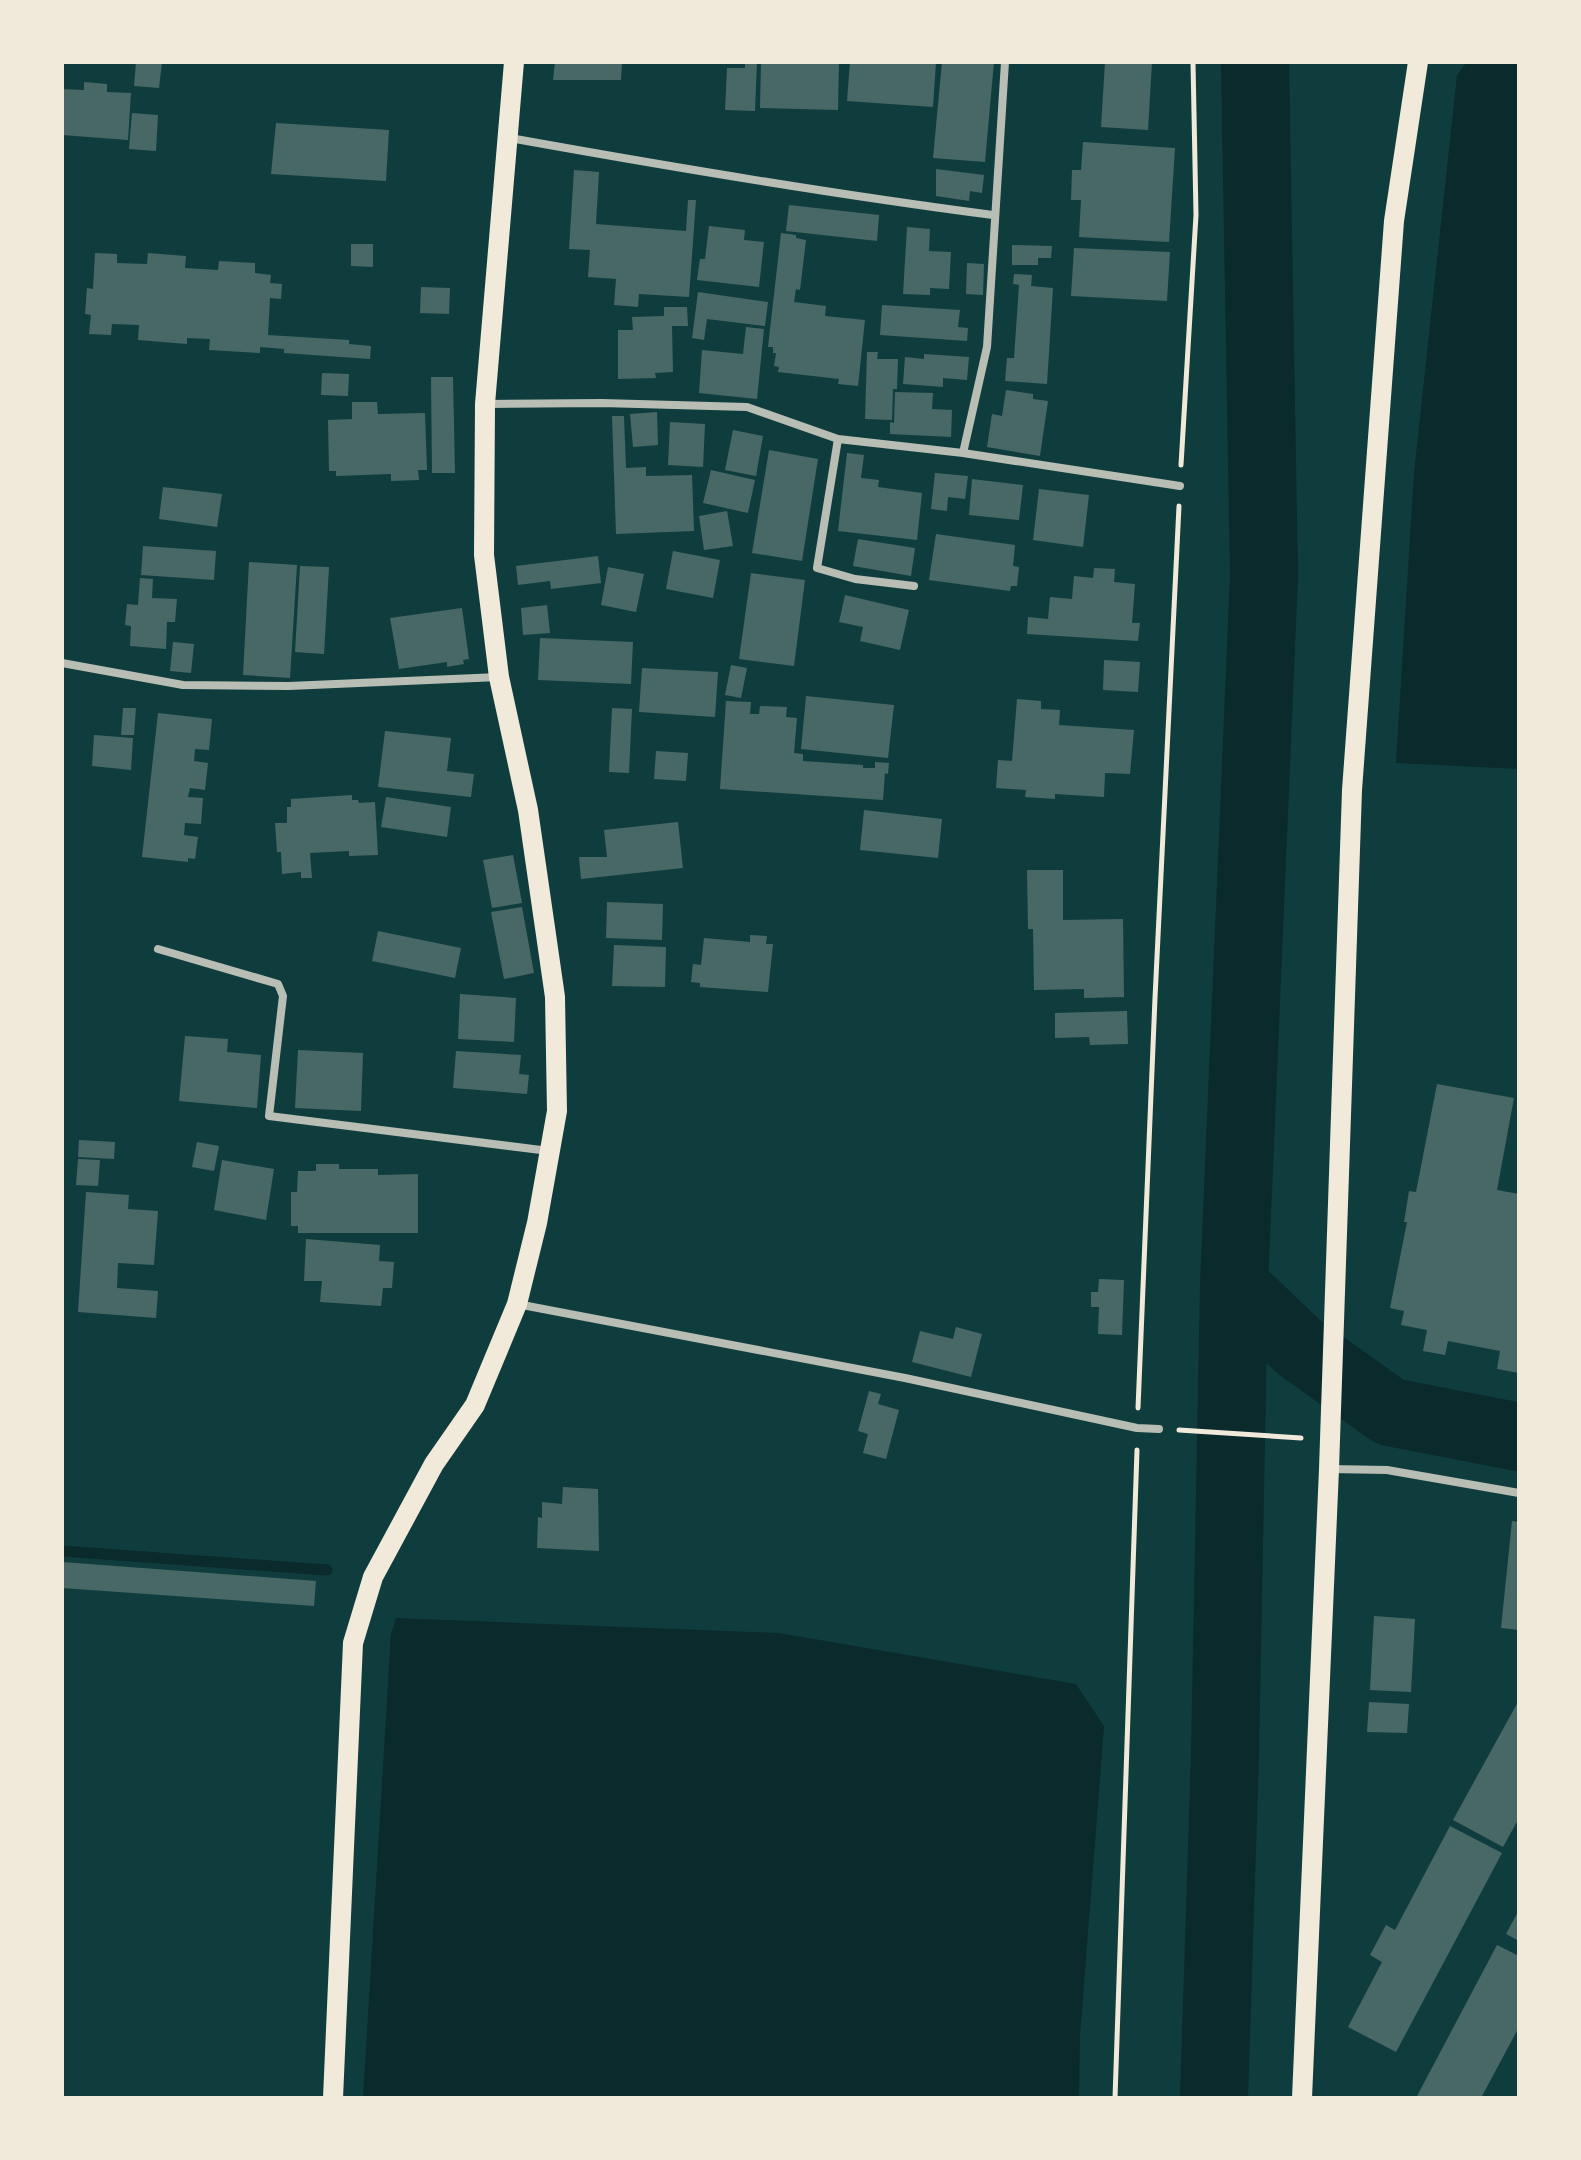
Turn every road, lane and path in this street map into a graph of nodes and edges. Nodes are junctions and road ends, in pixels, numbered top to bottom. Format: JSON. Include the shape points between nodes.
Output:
{"nodes":[{"id":1,"x":514,"y":62,"type":"edge"},
{"id":2,"x":1005,"y":62,"type":"edge"},
{"id":3,"x":1193,"y":62,"type":"edge"},
{"id":4,"x":1419,"y":63,"type":"edge"},
{"id":5,"x":510,"y":138,"type":"junction"},
{"id":6,"x":993,"y":215,"type":"junction"},
{"id":7,"x":485,"y":404,"type":"junction"},
{"id":8,"x":838,"y":439,"type":"junction"},
{"id":9,"x":963,"y":453,"type":"junction"},
{"id":10,"x":1180,"y":486,"type":"junction"},
{"id":11,"x":914,"y":586,"type":"dead end"},
{"id":12,"x":62,"y":663,"type":"edge"},
{"id":13,"x":499,"y":677,"type":"junction"},
{"id":14,"x":158,"y":949,"type":"dead end"},
{"id":15,"x":550,"y":1151,"type":"junction"},
{"id":16,"x":517,"y":1304,"type":"junction"},
{"id":17,"x":1137,"y":1428,"type":"junction"},
{"id":18,"x":1159,"y":1429,"type":"joint"},
{"id":19,"x":1297,"y":1438,"type":"dead end"},
{"id":20,"x":1329,"y":1469,"type":"junction"},
{"id":21,"x":1519,"y":1493,"type":"edge"},
{"id":22,"x":333,"y":2098,"type":"edge"},
{"id":23,"x":1115,"y":2098,"type":"edge"},
{"id":24,"x":1302,"y":2098,"type":"edge"}],
"edges":[{"from":1,"to":5,"type":"main road"},
{"from":2,"to":6,"type":"street"},
{"from":3,"to":10,"type":"path","via":[[1196,215]]},
{"from":4,"to":20,"type":"main road","via":[[1394,221],[1352,790]]},
{"from":5,"to":6,"type":"street","via":[[822,192]]},
{"from":5,"to":7,"type":"main road"},
{"from":6,"to":9,"type":"street","via":[[987,347]]},
{"from":7,"to":8,"type":"street","via":[[747,407]]},
{"from":7,"to":13,"type":"main road","via":[[484,555]]},
{"from":8,"to":9,"type":"street"},
{"from":8,"to":11,"type":"street","via":[[817,568]]},
{"from":9,"to":10,"type":"street"},
{"from":10,"to":17,"type":"path"},
{"from":12,"to":13,"type":"street","via":[[183,685]]},
{"from":13,"to":15,"type":"main road","via":[[528,810],[555,997],[557,1111]]},
{"from":14,"to":15,"type":"street","via":[[278,984],[283,996],[269,1116]]},
{"from":15,"to":16,"type":"main road"},
{"from":16,"to":17,"type":"street"},
{"from":16,"to":22,"type":"main road","via":[[475,1405],[434,1464],[373,1577],[353,1643]]},
{"from":17,"to":18,"type":"street"},
{"from":17,"to":23,"type":"path"},
{"from":18,"to":19,"type":"path"},
{"from":20,"to":21,"type":"street","via":[[1387,1470]]},
{"from":20,"to":24,"type":"main road"}]}
